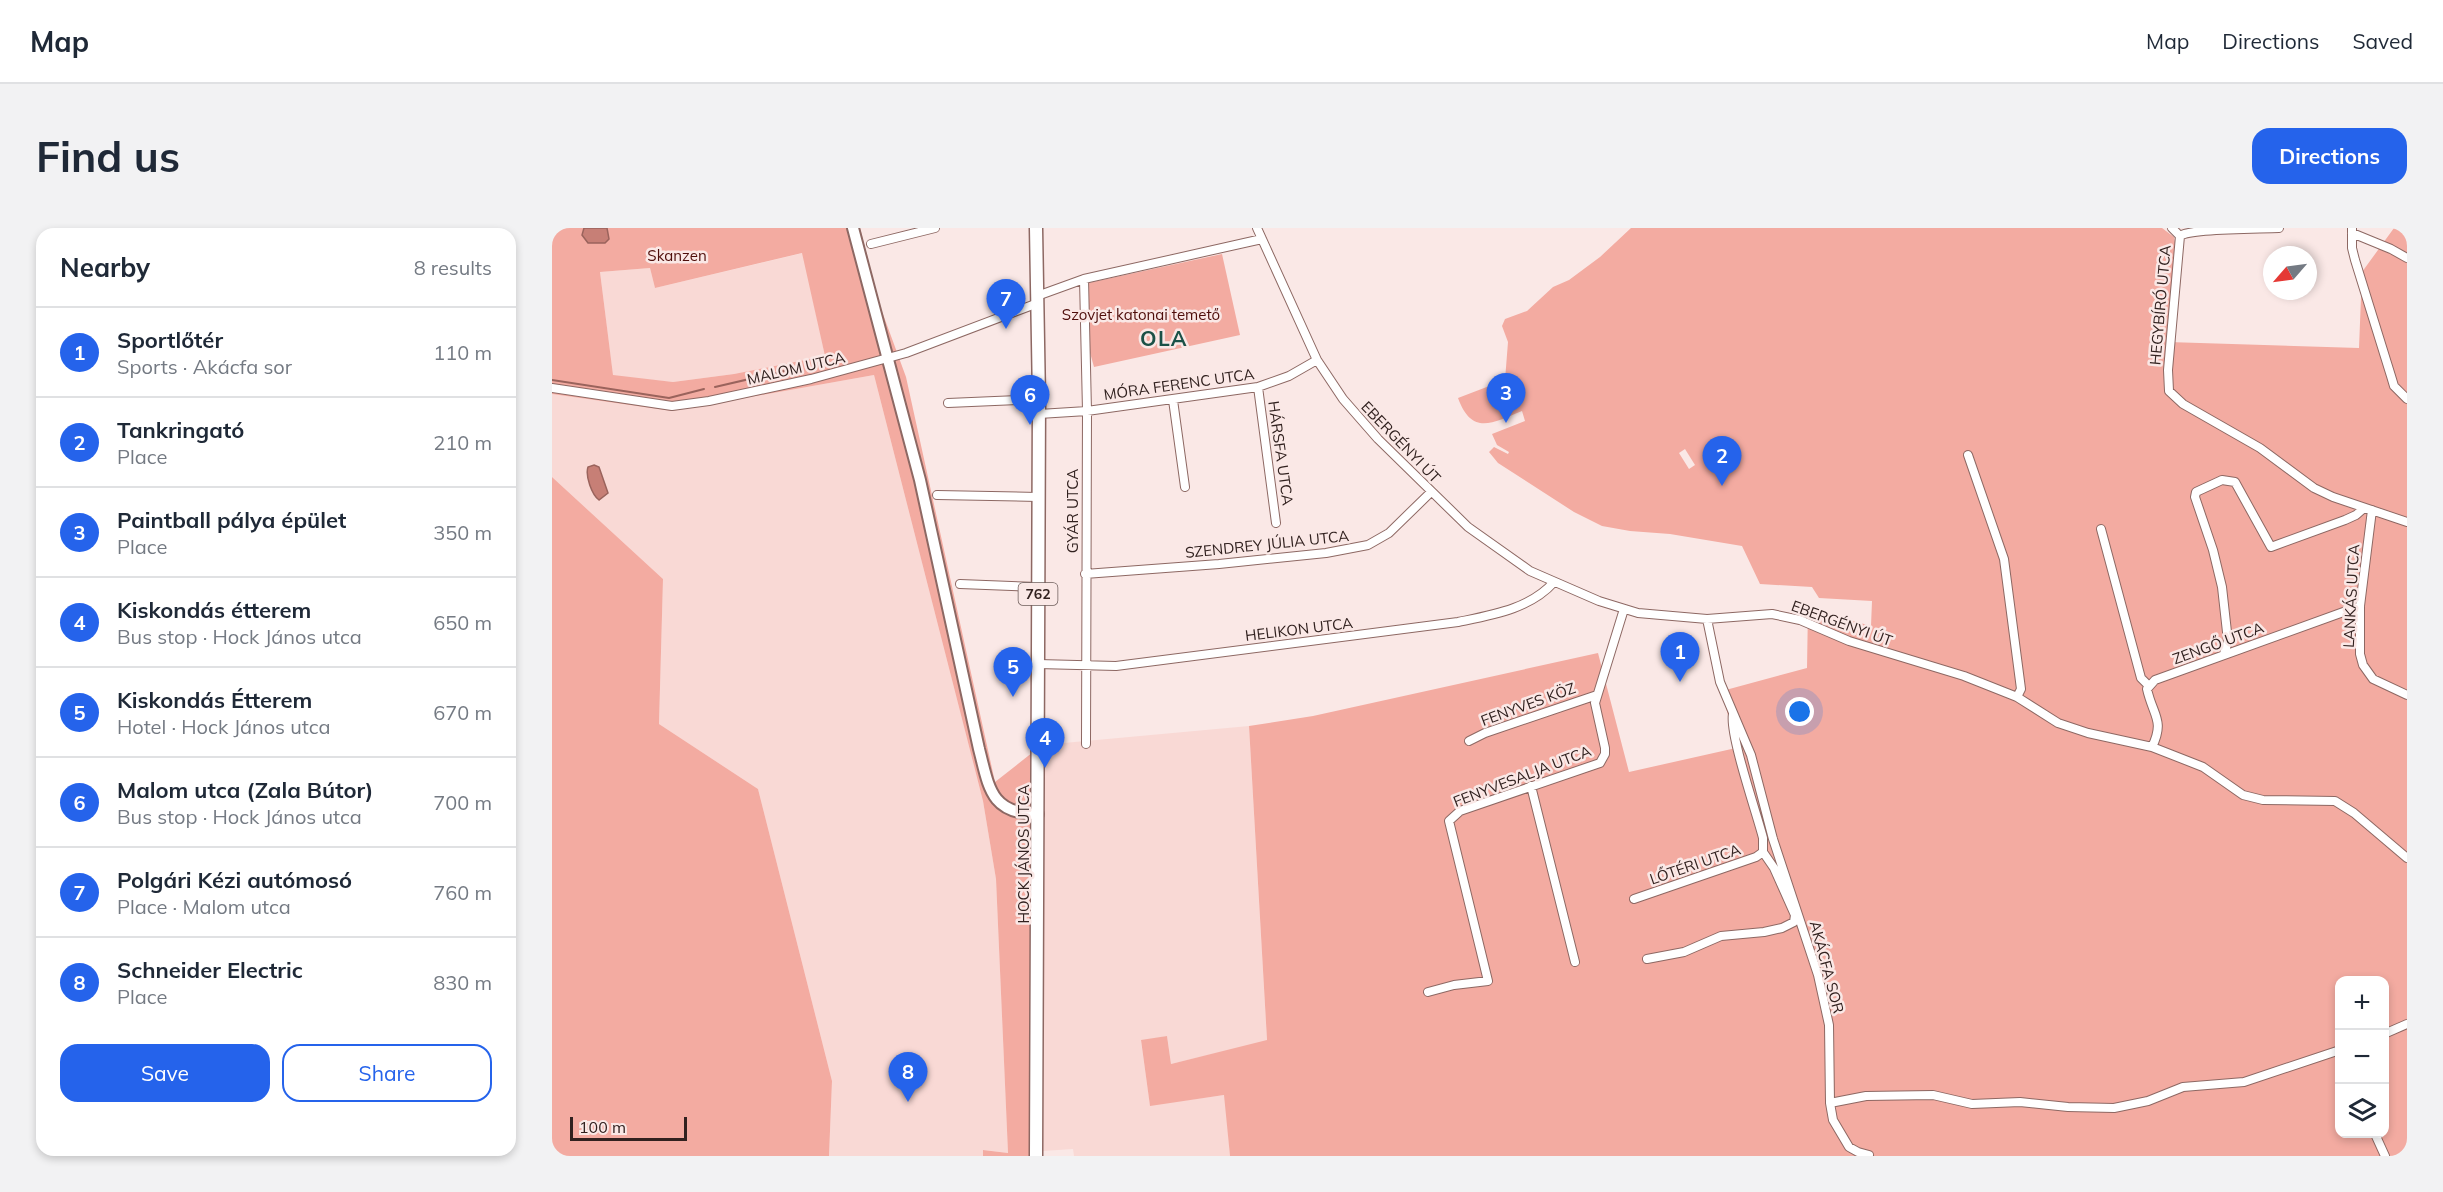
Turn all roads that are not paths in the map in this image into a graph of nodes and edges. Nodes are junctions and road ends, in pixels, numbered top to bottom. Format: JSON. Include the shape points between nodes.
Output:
{"nodes":[{"id":1,"x":853,"y":228,"type":"edge"},
{"id":2,"x":935,"y":228,"type":"edge"},
{"id":3,"x":1036,"y":228,"type":"edge"},
{"id":4,"x":1257,"y":228,"type":"edge"},
{"id":5,"x":2172,"y":228,"type":"edge"},
{"id":6,"x":2279,"y":228,"type":"edge"},
{"id":7,"x":2352,"y":230,"type":"edge"},
{"id":8,"x":2180,"y":236,"type":"junction"},
{"id":9,"x":1262,"y":239,"type":"junction"},
{"id":10,"x":871,"y":244,"type":"dead end"},
{"id":11,"x":2407,"y":258,"type":"edge"},
{"id":12,"x":1084,"y":279,"type":"junction"},
{"id":13,"x":1038,"y":299,"type":"junction"},
{"id":14,"x":888,"y":358,"type":"junction"},
{"id":15,"x":1317,"y":360,"type":"junction"},
{"id":16,"x":1258,"y":387,"type":"junction"},
{"id":17,"x":552,"y":388,"type":"edge"},
{"id":18,"x":1039,"y":399,"type":"junction"},
{"id":19,"x":2407,"y":399,"type":"edge"},
{"id":20,"x":1173,"y":400,"type":"junction"},
{"id":21,"x":948,"y":403,"type":"dead end"},
{"id":22,"x":1087,"y":411,"type":"junction"},
{"id":23,"x":1039,"y":414,"type":"junction"},
{"id":24,"x":1968,"y":455,"type":"dead end"},
{"id":25,"x":1185,"y":487,"type":"dead end"},
{"id":26,"x":1431,"y":492,"type":"junction"},
{"id":27,"x":937,"y":495,"type":"dead end"},
{"id":28,"x":1038,"y":497,"type":"junction"},
{"id":29,"x":2368,"y":509,"type":"junction"},
{"id":30,"x":2407,"y":522,"type":"edge"},
{"id":31,"x":1276,"y":523,"type":"dead end"},
{"id":32,"x":2101,"y":529,"type":"dead end"},
{"id":33,"x":1085,"y":574,"type":"junction"},
{"id":34,"x":1554,"y":582,"type":"junction"},
{"id":35,"x":960,"y":584,"type":"dead end"},
{"id":36,"x":1038,"y":587,"type":"junction"},
{"id":37,"x":2360,"y":606,"type":"junction"},
{"id":38,"x":1624,"y":609,"type":"junction"},
{"id":39,"x":1707,"y":619,"type":"junction"},
{"id":40,"x":2224,"y":654,"type":"junction"},
{"id":41,"x":1038,"y":664,"type":"junction"},
{"id":42,"x":1085,"y":665,"type":"junction"},
{"id":43,"x":2148,"y":685,"type":"junction"},
{"id":44,"x":1597,"y":695,"type":"junction"},
{"id":45,"x":2407,"y":695,"type":"edge"},
{"id":46,"x":2017,"y":697,"type":"junction"},
{"id":47,"x":1733,"y":713,"type":"junction"},
{"id":48,"x":1469,"y":741,"type":"dead end"},
{"id":49,"x":1086,"y":744,"type":"dead end"},
{"id":50,"x":2152,"y":747,"type":"junction"},
{"id":51,"x":1531,"y":786,"type":"junction"},
{"id":52,"x":1038,"y":814,"type":"junction"},
{"id":53,"x":1763,"y":852,"type":"junction"},
{"id":54,"x":2407,"y":858,"type":"edge"},
{"id":55,"x":1634,"y":898,"type":"dead end"},
{"id":56,"x":1647,"y":958,"type":"dead end"},
{"id":57,"x":1575,"y":962,"type":"dead end"},
{"id":58,"x":1428,"y":992,"type":"dead end"},
{"id":59,"x":2407,"y":1024,"type":"edge"},
{"id":60,"x":2389,"y":1032,"type":"edge"},
{"id":61,"x":2335,"y":1052,"type":"edge"},
{"id":62,"x":1830,"y":1103,"type":"junction"},
{"id":63,"x":2377,"y":1138,"type":"edge"},
{"id":64,"x":1869,"y":1155,"type":"edge"},
{"id":65,"x":1036,"y":1156,"type":"edge"},
{"id":66,"x":2385,"y":1156,"type":"edge"}],
"edges":[{"from":1,"to":14,"type":"street"},
{"from":2,"to":10,"type":"street"},
{"from":3,"to":13,"type":"main road","name":"HOCK JÁNOS UTCA","number":"762"},
{"from":4,"to":9,"type":"street","name":"EBERGÉNYI ÚT"},
{"from":5,"to":8,"type":"street"},
{"from":6,"to":8,"type":"street","via":[[2209,229]]},
{"from":7,"to":11,"type":"street"},
{"from":7,"to":19,"type":"street","via":[[2355,260],[2391,376]]},
{"from":8,"to":29,"type":"street","name":"HEGYBÍRÓ UTCA","via":[[2169,392],[2260,447],[2314,488]]},
{"from":9,"to":12,"type":"street","name":"MALOM UTCA"},
{"from":9,"to":15,"type":"street","name":"EBERGÉNYI ÚT"},
{"from":12,"to":13,"type":"street","name":"MALOM UTCA"},
{"from":12,"to":22,"type":"street","name":"GYÁR UTCA"},
{"from":13,"to":14,"type":"street","name":"MALOM UTCA","via":[[922,348]]},
{"from":13,"to":18,"type":"main road","name":"HOCK JÁNOS UTCA","number":"762"},
{"from":14,"to":17,"type":"street","name":"MALOM UTCA","via":[[683,406]]},
{"from":14,"to":52,"type":"street","via":[[920,480],[991,793],[1006,807]]},
{"from":15,"to":16,"type":"street","name":"MÓRA FERENC UTCA"},
{"from":15,"to":26,"type":"street","name":"EBERGÉNYI ÚT","via":[[1359,418]]},
{"from":16,"to":20,"type":"street","name":"MÓRA FERENC UTCA"},
{"from":16,"to":31,"type":"street","name":"HÁRSFA UTCA"},
{"from":18,"to":21,"type":"street"},
{"from":18,"to":23,"type":"main road","name":"HOCK JÁNOS UTCA","number":"762"},
{"from":20,"to":22,"type":"street","name":"MÓRA FERENC UTCA"},
{"from":20,"to":25,"type":"street"},
{"from":22,"to":23,"type":"street","name":"MÓRA FERENC UTCA"},
{"from":22,"to":33,"type":"street","name":"GYÁR UTCA"},
{"from":23,"to":28,"type":"main road","name":"HOCK JÁNOS UTCA","number":"762"},
{"from":24,"to":46,"type":"street","via":[[2004,559],[2021,689]]},
{"from":26,"to":33,"type":"street","name":"SZENDREY JÚLIA UTCA","via":[[1389,533],[1368,545],[1219,564]]},
{"from":26,"to":34,"type":"street","name":"EBERGÉNYI ÚT","via":[[1487,543]]},
{"from":27,"to":28,"type":"street"},
{"from":28,"to":36,"type":"main road","name":"HOCK JÁNOS UTCA","number":"762"},
{"from":29,"to":30,"type":"street","name":"HEGYBÍRÓ UTCA"},
{"from":29,"to":37,"type":"street","name":"LANKÁS UTCA"},
{"from":29,"to":40,"type":"street","via":[[2271,547],[2235,482],[2222,480],[2196,492],[2222,588],[2228,641]]},
{"from":32,"to":43,"type":"street","via":[[2141,678]]},
{"from":33,"to":42,"type":"street","name":"GYÁR UTCA"},
{"from":34,"to":38,"type":"street","name":"EBERGÉNYI ÚT"},
{"from":34,"to":42,"type":"street","name":"HELIKON UTCA","via":[[1525,603],[1458,622],[1116,666]]},
{"from":35,"to":36,"type":"street"},
{"from":36,"to":41,"type":"main road","name":"HOCK JÁNOS UTCA","number":"762"},
{"from":37,"to":40,"type":"street","name":"ZENGŐ UTCA"},
{"from":37,"to":45,"type":"street","name":"LANKÁS UTCA","via":[[2363,665],[2373,679]]},
{"from":38,"to":39,"type":"street","name":"EBERGÉNYI ÚT"},
{"from":38,"to":44,"type":"street","name":"FENYVESALJA UTCA"},
{"from":39,"to":46,"type":"street","name":"EBERGÉNYI ÚT","via":[[1754,614],[1786,616],[1848,641],[1964,676]]},
{"from":39,"to":47,"type":"street","name":"AKÁCFA SOR","via":[[1720,682]]},
{"from":40,"to":43,"type":"street","name":"ZENGŐ UTCA"},
{"from":41,"to":42,"type":"street","name":"HELIKON UTCA"},
{"from":41,"to":52,"type":"main road","name":"HOCK JÁNOS UTCA","number":"762"},
{"from":42,"to":49,"type":"street","name":"GYÁR UTCA"},
{"from":43,"to":50,"type":"street","via":[[2159,725]]},
{"from":44,"to":48,"type":"street","name":"FENYVES KÖZ"},
{"from":44,"to":51,"type":"street","name":"FENYVESALJA UTCA","via":[[1596,710],[1605,748],[1603,759]]},
{"from":46,"to":50,"type":"street","name":"EBERGÉNYI ÚT","via":[[2058,723]]},
{"from":47,"to":53,"type":"street"},
{"from":47,"to":62,"type":"street","name":"AKÁCFA SOR","via":[[1750,755],[1818,975],[1829,1025]]},
{"from":50,"to":54,"type":"street","name":"EBERGÉNYI ÚT","via":[[2204,767],[2243,795],[2263,800],[2335,801]]},
{"from":51,"to":57,"type":"street"},
{"from":51,"to":58,"type":"street","name":"FENYVESALJA UTCA","via":[[1460,811],[1449,821],[1488,981]]},
{"from":52,"to":65,"type":"main road","name":"HOCK JÁNOS UTCA","number":"762"},
{"from":53,"to":55,"type":"street","name":"LŐTÉRI UTCA"},
{"from":53,"to":56,"type":"street","via":[[1795,915],[1794,922],[1764,932],[1720,936],[1684,952]]},
{"from":59,"to":60,"type":"street"},
{"from":61,"to":62,"type":"street","via":[[2244,1082],[2183,1087],[2148,1101],[2114,1108],[2020,1102],[1972,1104],[1933,1095],[1866,1096]]},
{"from":62,"to":64,"type":"street","name":"AKÁCFA SOR","via":[[1833,1120],[1849,1147]]},
{"from":63,"to":66,"type":"street"}]}
